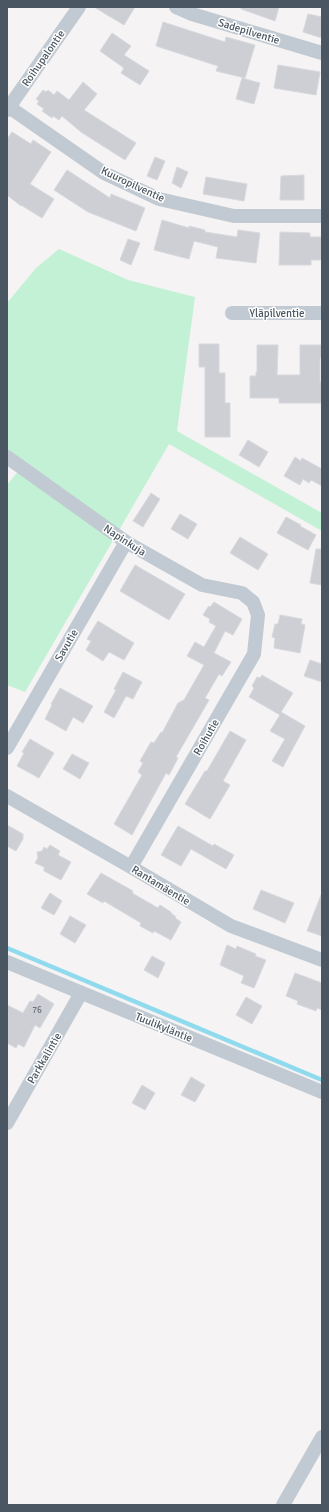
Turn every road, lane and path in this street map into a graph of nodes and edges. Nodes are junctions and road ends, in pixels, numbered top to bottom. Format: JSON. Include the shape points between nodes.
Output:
{"nodes":[{"id":1,"x":79,"y":7,"type":"edge"},
{"id":2,"x":176,"y":7,"type":"edge"},
{"id":3,"x":322,"y":53,"type":"edge"},
{"id":4,"x":8,"y":108,"type":"edge"},
{"id":5,"x":322,"y":216,"type":"edge"},
{"id":6,"x":232,"y":313,"type":"dead end"},
{"id":7,"x":322,"y":313,"type":"edge"},
{"id":8,"x":7,"y":457,"type":"edge"},
{"id":9,"x":126,"y":542,"type":"junction"},
{"id":10,"x":253,"y":602,"type":"joint"},
{"id":11,"x":7,"y":748,"type":"edge"},
{"id":12,"x":7,"y":796,"type":"edge"},
{"id":13,"x":132,"y":867,"type":"junction"},
{"id":14,"x":322,"y":960,"type":"edge"},
{"id":15,"x":7,"y":962,"type":"edge"},
{"id":16,"x":81,"y":993,"type":"junction"},
{"id":17,"x":322,"y":1092,"type":"edge"},
{"id":18,"x":7,"y":1123,"type":"edge"},
{"id":19,"x":322,"y":1437,"type":"edge"},
{"id":20,"x":283,"y":1505,"type":"edge"}],
"edges":[{"from":1,"to":4,"type":"street","name":"Roihupalontie"},
{"from":2,"to":3,"type":"street","name":"Sadepilventie"},
{"from":4,"to":5,"type":"street","name":"Kuuropilventie","via":[[104,173],[159,199],[234,216]]},
{"from":6,"to":7,"type":"street","name":"Yläpilventie"},
{"from":8,"to":9,"type":"street","name":"Napinkuja"},
{"from":9,"to":10,"type":"street","name":"Napinkuja","via":[[202,585],[242,593]]},
{"from":9,"to":11,"type":"street","name":"Savutie"},
{"from":10,"to":13,"type":"street","name":"Roihutie","via":[[258,615],[254,654]]},
{"from":12,"to":13,"type":"street","name":"Rantamäentie"},
{"from":13,"to":14,"type":"street","name":"Rantamäentie","via":[[231,926]]},
{"from":15,"to":16,"type":"street","name":"Tuulikyläntie"},
{"from":16,"to":17,"type":"street","name":"Tuulikyläntie"},
{"from":16,"to":18,"type":"street","name":"Parkkalintie"},
{"from":19,"to":20,"type":"street"}]}
